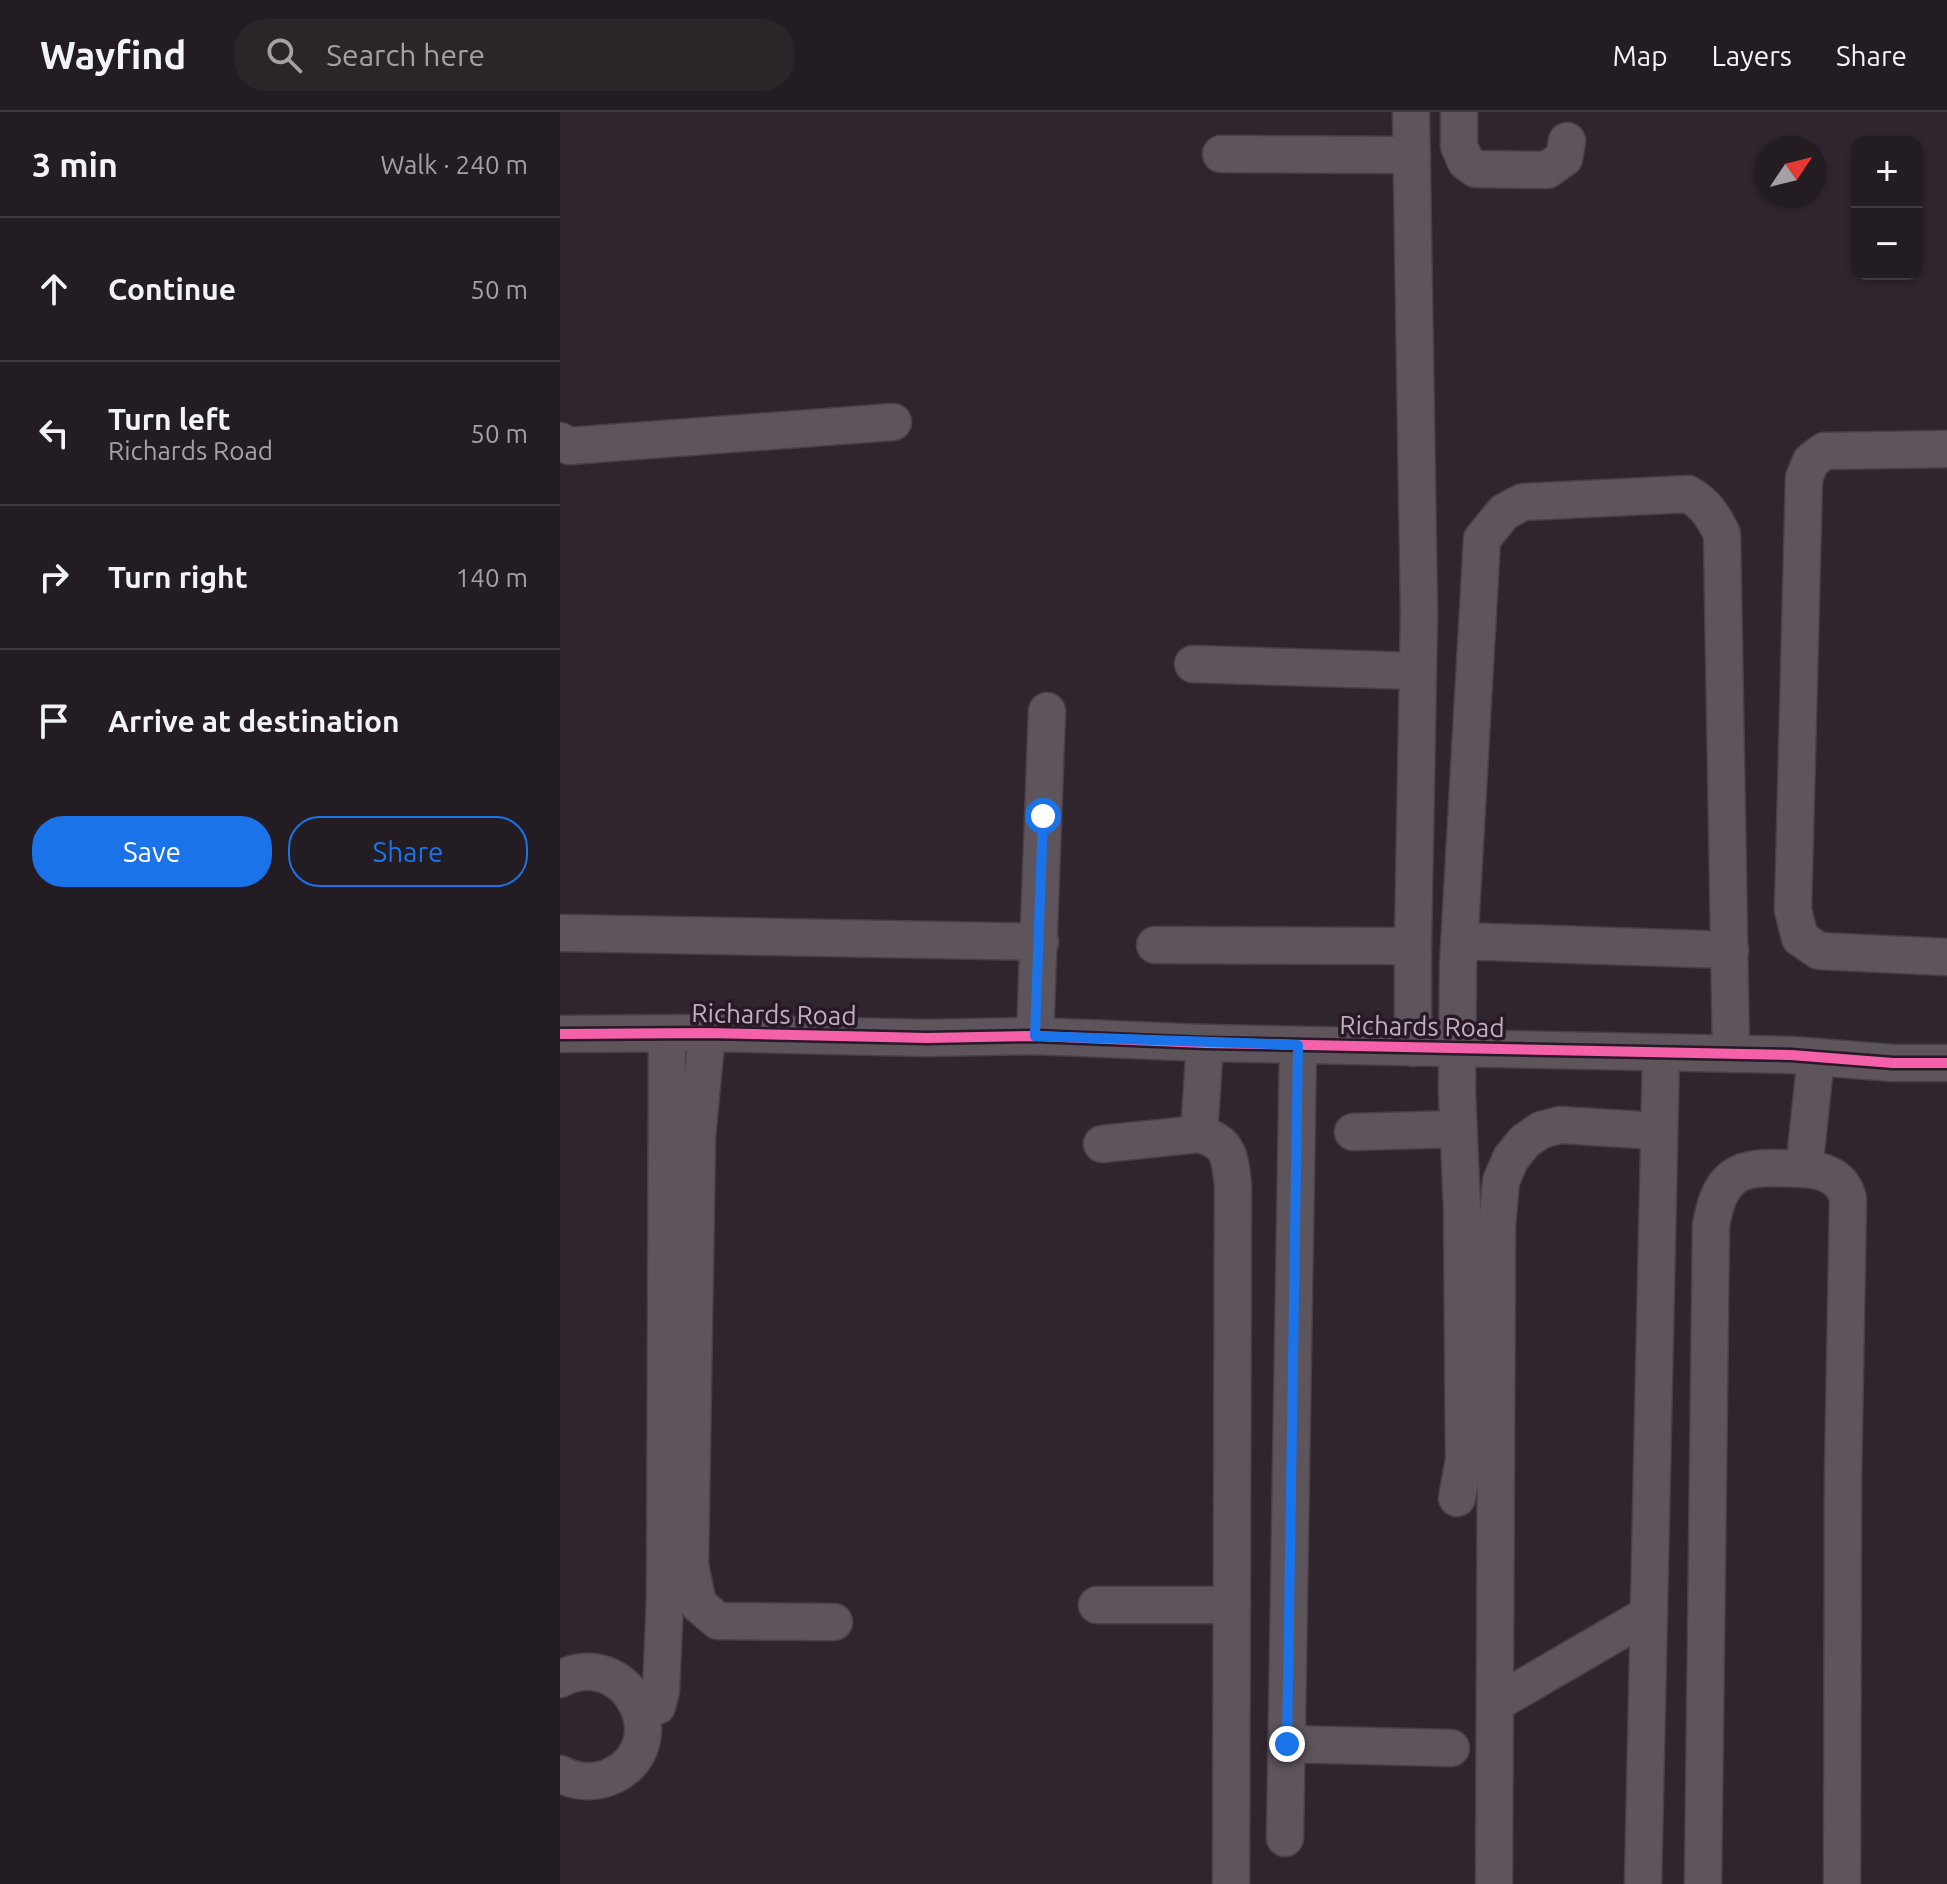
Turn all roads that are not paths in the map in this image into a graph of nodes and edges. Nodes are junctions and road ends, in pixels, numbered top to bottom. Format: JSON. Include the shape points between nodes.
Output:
{"nodes":[{"id":1,"x":1411,"y":112,"type":"edge"},
{"id":2,"x":1459,"y":112,"type":"edge"},
{"id":3,"x":1567,"y":141,"type":"dead end"},
{"id":4,"x":1221,"y":154,"type":"dead end"},
{"id":5,"x":1412,"y":155,"type":"junction"},
{"id":6,"x":893,"y":422,"type":"dead end"},
{"id":7,"x":561,"y":444,"type":"edge"},
{"id":8,"x":1947,"y":449,"type":"edge"},
{"id":9,"x":1193,"y":664,"type":"dead end"},
{"id":10,"x":1417,"y":671,"type":"junction"},
{"id":11,"x":1047,"y":711,"type":"dead end"},
{"id":12,"x":560,"y":933,"type":"edge"},
{"id":13,"x":1460,"y":941,"type":"junction"},
{"id":14,"x":1040,"y":942,"type":"junction"},
{"id":15,"x":1413,"y":944,"type":"junction"},
{"id":16,"x":1155,"y":945,"type":"dead end"},
{"id":17,"x":1730,"y":950,"type":"junction"},
{"id":18,"x":1947,"y":957,"type":"edge"},
{"id":19,"x":707,"y":1033,"type":"junction"},
{"id":20,"x":560,"y":1034,"type":"edge"},
{"id":21,"x":667,"y":1035,"type":"junction"},
{"id":22,"x":1035,"y":1036,"type":"junction"},
{"id":23,"x":1947,"y":1041,"type":"edge"},
{"id":24,"x":1205,"y":1043,"type":"junction"},
{"id":25,"x":1298,"y":1045,"type":"junction"},
{"id":26,"x":1413,"y":1048,"type":"junction"},
{"id":27,"x":1458,"y":1049,"type":"junction"},
{"id":28,"x":1661,"y":1053,"type":"junction"},
{"id":29,"x":1731,"y":1054,"type":"junction"},
{"id":30,"x":1804,"y":1056,"type":"junction"},
{"id":31,"x":1947,"y":1063,"type":"edge"},
{"id":32,"x":1458,"y":1129,"type":"junction"},
{"id":33,"x":1658,"y":1131,"type":"junction"},
{"id":34,"x":1353,"y":1132,"type":"dead end"},
{"id":35,"x":1199,"y":1134,"type":"junction"},
{"id":36,"x":1102,"y":1144,"type":"dead end"},
{"id":37,"x":1804,"y":1169,"type":"junction"},
{"id":38,"x":1457,"y":1498,"type":"dead end"},
{"id":39,"x":1097,"y":1605,"type":"dead end"},
{"id":40,"x":1232,"y":1605,"type":"junction"},
{"id":41,"x":1649,"y":1614,"type":"junction"},
{"id":42,"x":834,"y":1622,"type":"dead end"},
{"id":43,"x":560,"y":1679,"type":"edge"},
{"id":44,"x":1496,"y":1703,"type":"junction"},
{"id":45,"x":641,"y":1711,"type":"junction"},
{"id":46,"x":1287,"y":1744,"type":"junction"},
{"id":47,"x":1451,"y":1748,"type":"dead end"},
{"id":48,"x":560,"y":1774,"type":"edge"},
{"id":49,"x":1285,"y":1838,"type":"dead end"},
{"id":50,"x":1231,"y":1884,"type":"edge"},
{"id":51,"x":1494,"y":1884,"type":"edge"},
{"id":52,"x":1643,"y":1884,"type":"edge"},
{"id":53,"x":1703,"y":1884,"type":"edge"},
{"id":54,"x":1842,"y":1884,"type":"edge"}],
"edges":[{"from":1,"to":5,"type":"street"},
{"from":2,"to":3,"type":"street","via":[[1459,146],[1476,169],[1547,170],[1564,158]]},
{"from":4,"to":5,"type":"street"},
{"from":5,"to":10,"type":"street"},
{"from":6,"to":7,"type":"street"},
{"from":8,"to":18,"type":"street","via":[[1824,451],[1811,461],[1804,478],[1793,910],[1800,938],[1819,951]]},
{"from":9,"to":10,"type":"street"},
{"from":10,"to":15,"type":"street"},
{"from":11,"to":14,"type":"street"},
{"from":12,"to":14,"type":"street"},
{"from":13,"to":17,"type":"street"},
{"from":13,"to":17,"type":"street","via":[[1482,539],[1504,512],[1523,502],[1688,494],[1702,502],[1722,534]]},
{"from":13,"to":27,"type":"street"},
{"from":14,"to":22,"type":"street"},
{"from":15,"to":16,"type":"street"},
{"from":15,"to":26,"type":"street"},
{"from":17,"to":29,"type":"street"},
{"from":19,"to":21,"type":"street","name":"Richards Road"},
{"from":19,"to":22,"type":"street","name":"Richards Road"},
{"from":19,"to":42,"type":"street","via":[[697,1137],[690,1565],[698,1604],[718,1621]]},
{"from":20,"to":21,"type":"street","name":"Richards Road"},
{"from":21,"to":45,"type":"street","via":[[663,1661],[657,1706]]},
{"from":22,"to":24,"type":"street","name":"Richards Road"},
{"from":23,"to":30,"type":"street","name":"Richards Road"},
{"from":24,"to":25,"type":"street","name":"Richards Road"},
{"from":24,"to":35,"type":"street"},
{"from":25,"to":26,"type":"street","name":"Richards Road"},
{"from":25,"to":46,"type":"street"},
{"from":26,"to":27,"type":"street","name":"Richards Road"},
{"from":27,"to":28,"type":"street","name":"Richards Road"},
{"from":27,"to":32,"type":"street"},
{"from":28,"to":29,"type":"street","name":"Richards Road"},
{"from":28,"to":33,"type":"street"},
{"from":29,"to":30,"type":"street","name":"Richards Road"},
{"from":30,"to":31,"type":"street","name":"Richards Road"},
{"from":30,"to":37,"type":"street"},
{"from":32,"to":34,"type":"street"},
{"from":32,"to":38,"type":"street","via":[[1464,1460]]},
{"from":33,"to":41,"type":"street"},
{"from":33,"to":44,"type":"street","via":[[1560,1125],[1541,1130],[1511,1158],[1501,1181]]},
{"from":35,"to":36,"type":"street"},
{"from":35,"to":40,"type":"street","via":[[1215,1138],[1229,1154],[1233,1186]]},
{"from":37,"to":53,"type":"street","via":[[1738,1174],[1716,1198],[1711,1225]]},
{"from":37,"to":54,"type":"street","via":[[1835,1178],[1848,1199]]},
{"from":39,"to":40,"type":"street"},
{"from":40,"to":50,"type":"street"},
{"from":41,"to":44,"type":"street"},
{"from":41,"to":52,"type":"street"},
{"from":43,"to":45,"type":"street","via":[[593,1671],[614,1677]]},
{"from":44,"to":51,"type":"street"},
{"from":45,"to":48,"type":"street","via":[[637,1753],[623,1770],[604,1780],[582,1782]]},
{"from":46,"to":47,"type":"street"},
{"from":46,"to":49,"type":"street"}]}
